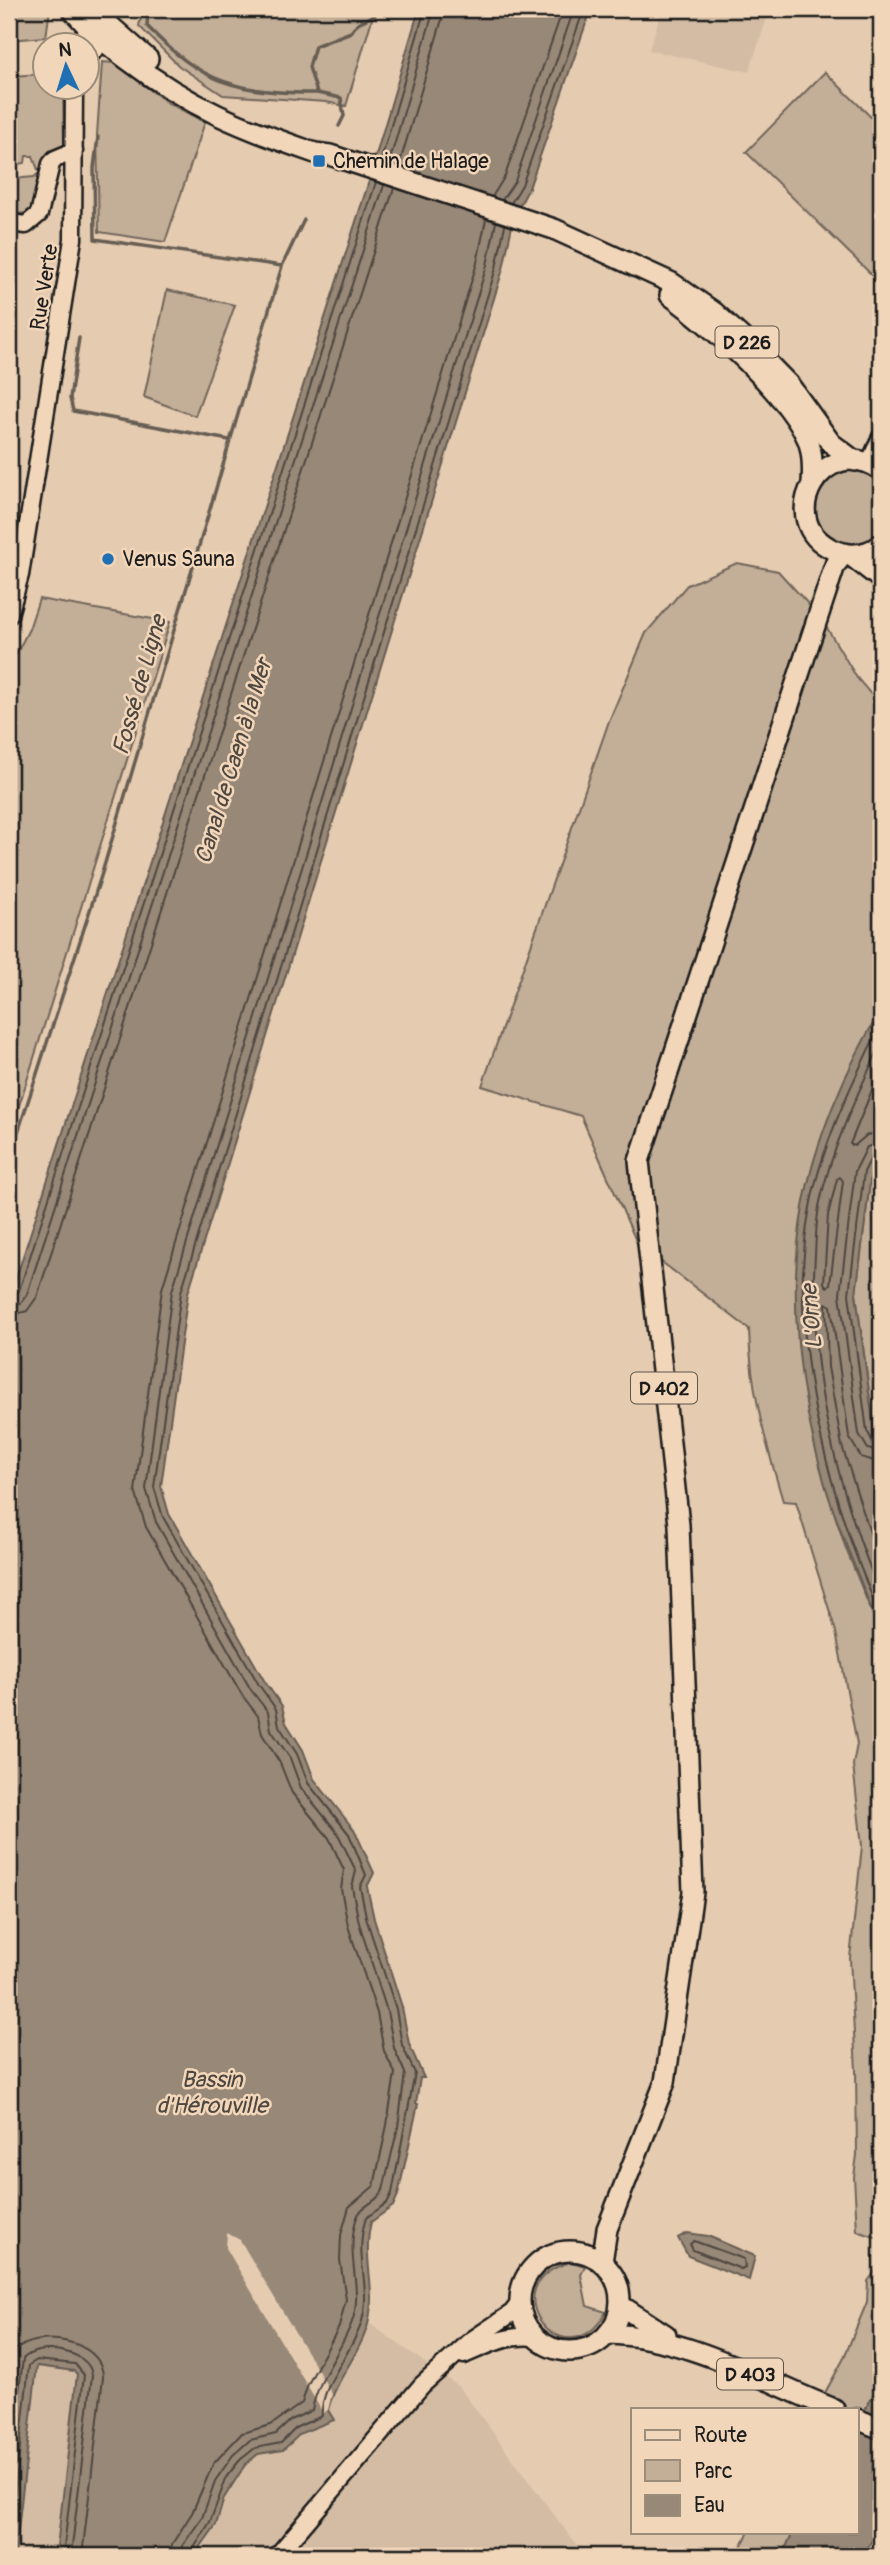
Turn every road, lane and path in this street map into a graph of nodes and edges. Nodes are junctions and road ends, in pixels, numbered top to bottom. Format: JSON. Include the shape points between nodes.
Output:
{"nodes":[{"id":1,"x":72,"y":9,"type":"edge"},
{"id":2,"x":106,"y":31,"type":"edge"},
{"id":3,"x":74,"y":102,"type":"edge"},
{"id":4,"x":74,"y":151,"type":"junction"},
{"id":5,"x":330,"y":155,"type":"junction"},
{"id":6,"x":9,"y":223,"type":"edge"},
{"id":7,"x":611,"y":255,"type":"junction"},
{"id":8,"x":881,"y":437,"type":"edge"},
{"id":9,"x":873,"y":466,"type":"edge"},
{"id":10,"x":812,"y":483,"type":"junction"},
{"id":11,"x":881,"y":545,"type":"edge"},
{"id":12,"x":841,"y":556,"type":"junction"},
{"id":13,"x":881,"y":579,"type":"edge"},
{"id":14,"x":9,"y":615,"type":"edge"},
{"id":15,"x":607,"y":2229,"type":"junction"},
{"id":16,"x":579,"y":2251,"type":"junction"},
{"id":17,"x":602,"y":2262,"type":"junction"},
{"id":18,"x":519,"y":2304,"type":"junction"},
{"id":19,"x":620,"y":2305,"type":"junction"},
{"id":20,"x":608,"y":2334,"type":"junction"},
{"id":21,"x":535,"y":2337,"type":"junction"},
{"id":22,"x":694,"y":2351,"type":"junction"},
{"id":23,"x":446,"y":2363,"type":"junction"},
{"id":24,"x":832,"y":2408,"type":"edge"},
{"id":25,"x":858,"y":2419,"type":"edge"},
{"id":26,"x":881,"y":2429,"type":"edge"},
{"id":27,"x":277,"y":2556,"type":"edge"}],
"edges":[{"from":1,"to":2,"type":"main road","number":"D 226"},
{"from":2,"to":5,"type":"main road","number":"D 226","via":[[214,102],[317,145]]},
{"from":2,"to":5,"type":"main road","number":"D 226","via":[[166,89],[213,115]]},
{"from":3,"to":4,"type":"street","name":"Rue Verte"},
{"from":4,"to":6,"type":"street","via":[[51,164],[39,214],[26,225]]},
{"from":4,"to":14,"type":"street","name":"Rue Verte","via":[[74,239],[20,575]]},
{"from":5,"to":7,"type":"main road","number":"D 226","via":[[514,216]]},
{"from":7,"to":9,"type":"main road","number":"D 226","via":[[672,283],[714,312],[789,386],[831,443]]},
{"from":7,"to":10,"type":"main road","number":"D 226","via":[[708,324],[774,393],[808,440]]},
{"from":8,"to":9,"type":"street"},
{"from":9,"to":10,"type":"main road","via":[[831,466]]},
{"from":10,"to":12,"type":"main road","via":[[807,520],[814,535]]},
{"from":11,"to":12,"type":"main road"},
{"from":12,"to":13,"type":"main road"},
{"from":12,"to":15,"type":"main road","number":"D 402","via":[[639,1161],[679,1525],[692,1892],[665,2082]]},
{"from":15,"to":16,"type":"main road"},
{"from":15,"to":17,"type":"main road","number":"D 402"},
{"from":16,"to":17,"type":"main road"},
{"from":16,"to":18,"type":"main road","via":[[554,2253],[533,2266],[522,2282]]},
{"from":17,"to":19,"type":"main road","via":[[617,2281]]},
{"from":18,"to":21,"type":"main road"},
{"from":18,"to":23,"type":"street"},
{"from":19,"to":20,"type":"main road"},
{"from":19,"to":22,"type":"main road","number":"D 403"},
{"from":20,"to":21,"type":"main road","via":[[589,2347],[566,2351]]},
{"from":20,"to":22,"type":"main road","number":"D 403","via":[[637,2335]]},
{"from":21,"to":23,"type":"street","via":[[500,2339]]},
{"from":22,"to":24,"type":"main road","number":"D 403"},
{"from":23,"to":27,"type":"street","via":[[389,2420]]},
{"from":25,"to":26,"type":"main road"}]}
